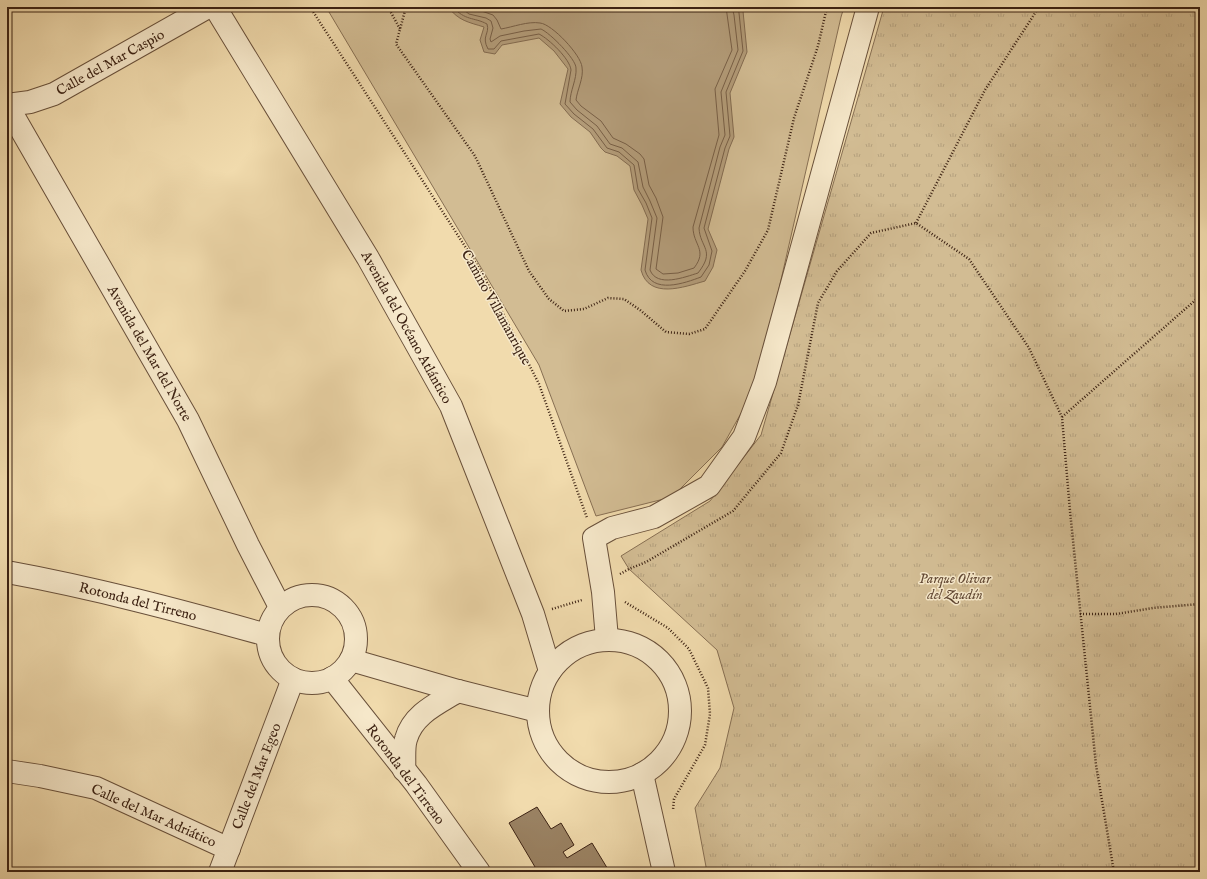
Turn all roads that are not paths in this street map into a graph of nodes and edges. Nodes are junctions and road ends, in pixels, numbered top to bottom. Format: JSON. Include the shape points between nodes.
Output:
{"nodes":[{"id":1,"x":208,"y":7,"type":"edge"},
{"id":2,"x":215,"y":7,"type":"edge"},
{"id":3,"x":868,"y":7,"type":"edge"},
{"id":4,"x":7,"y":105,"type":"edge"},
{"id":5,"x":7,"y":572,"type":"edge"},
{"id":6,"x":280,"y":607,"type":"junction"},
{"id":7,"x":267,"y":635,"type":"junction"},
{"id":8,"x":607,"y":639,"type":"junction"},
{"id":9,"x":351,"y":660,"type":"junction"},
{"id":10,"x":550,"y":671,"type":"junction"},
{"id":11,"x":332,"y":678,"type":"junction"},
{"id":12,"x":293,"y":679,"type":"junction"},
{"id":13,"x":458,"y":691,"type":"junction"},
{"id":14,"x":538,"y":711,"type":"junction"},
{"id":15,"x":404,"y":770,"type":"junction"},
{"id":16,"x":7,"y":771,"type":"edge"},
{"id":17,"x":642,"y":774,"type":"junction"},
{"id":18,"x":229,"y":849,"type":"junction"},
{"id":19,"x":220,"y":872,"type":"edge"},
{"id":20,"x":479,"y":872,"type":"edge"},
{"id":21,"x":664,"y":872,"type":"edge"}],
"edges":[{"from":1,"to":4,"type":"street","name":"Calle del Mar Caspio","via":[[54,94],[30,102]]},
{"from":2,"to":10,"type":"street","name":"Avenida del Océano Atlántico","via":[[368,258],[451,406],[533,614]]},
{"from":3,"to":8,"type":"street","via":[[765,382],[744,437],[709,486],[654,517],[612,528],[594,538]]},
{"from":4,"to":6,"type":"street","name":"Avenida del Mar del Norte","via":[[188,420]]},
{"from":5,"to":7,"type":"street","name":"Rotonda del Tirreno","via":[[154,603]]},
{"from":6,"to":7,"type":"street","via":[[271,620]]},
{"from":6,"to":9,"type":"street","via":[[292,599],[305,595],[319,595],[332,599],[344,608],[356,633]]},
{"from":7,"to":12,"type":"street","via":[[273,661],[282,672]]},
{"from":8,"to":10,"type":"street","via":[[585,644],[565,654]]},
{"from":8,"to":17,"type":"street","via":[[641,647],[663,664],[674,682],[680,703],[679,724],[672,744],[660,761]]},
{"from":9,"to":11,"type":"street"},
{"from":9,"to":13,"type":"street"},
{"from":10,"to":14,"type":"street","via":[[541,690]]},
{"from":11,"to":12,"type":"street","via":[[312,683]]},
{"from":11,"to":15,"type":"street","name":"Rotonda del Tirreno"},
{"from":12,"to":18,"type":"street","name":"Calle del Mar Egeo"},
{"from":13,"to":14,"type":"street"},
{"from":13,"to":15,"type":"street","via":[[421,714],[411,726],[405,740]]},
{"from":14,"to":17,"type":"street","via":[[541,731],[550,750],[564,766],[582,777],[602,782],[623,781]]},
{"from":15,"to":20,"type":"street","name":"Rotonda del Tirreno"},
{"from":16,"to":18,"type":"street","name":"Calle del Mar Adriático","via":[[96,788]]},
{"from":17,"to":21,"type":"street"},
{"from":18,"to":19,"type":"street","name":"Calle del Mar Egeo"}]}
